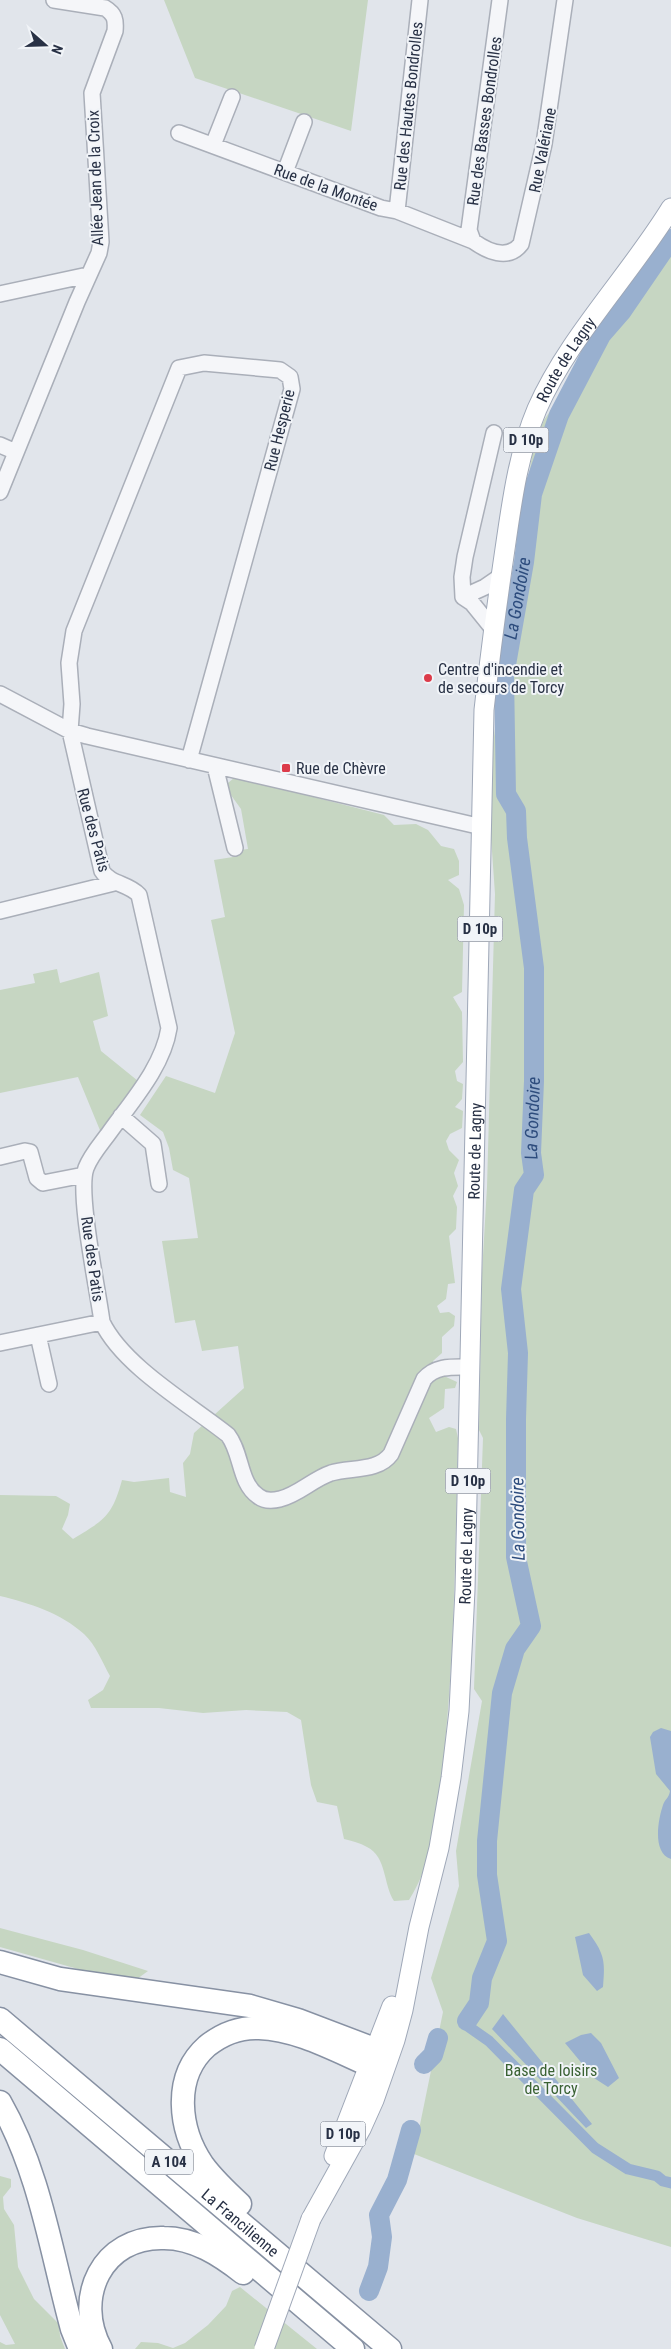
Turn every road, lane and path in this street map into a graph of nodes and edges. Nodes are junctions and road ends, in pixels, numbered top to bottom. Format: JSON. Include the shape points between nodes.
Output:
{"nodes":[{"id":1,"x":54,"y":0,"type":"edge"},
{"id":2,"x":420,"y":0,"type":"edge"},
{"id":3,"x":500,"y":0,"type":"edge"},
{"id":4,"x":565,"y":0,"type":"edge"},
{"id":5,"x":232,"y":97,"type":"dead end"},
{"id":6,"x":304,"y":122,"type":"dead end"},
{"id":7,"x":179,"y":133,"type":"dead end"},
{"id":8,"x":213,"y":146,"type":"junction"},
{"id":9,"x":285,"y":172,"type":"junction"},
{"id":10,"x":671,"y":208,"type":"edge"},
{"id":11,"x":397,"y":212,"type":"junction"},
{"id":12,"x":472,"y":241,"type":"junction"},
{"id":13,"x":88,"y":275,"type":"junction"},
{"id":14,"x":0,"y":294,"type":"edge"},
{"id":15,"x":494,"y":433,"type":"dead end"},
{"id":16,"x":0,"y":446,"type":"edge"},
{"id":17,"x":16,"y":452,"type":"junction"},
{"id":18,"x":0,"y":492,"type":"edge"},
{"id":19,"x":501,"y":576,"type":"junction"},
{"id":20,"x":463,"y":597,"type":"junction"},
{"id":21,"x":493,"y":629,"type":"junction"},
{"id":22,"x":0,"y":694,"type":"edge"},
{"id":23,"x":70,"y":731,"type":"junction"},
{"id":24,"x":188,"y":760,"type":"junction"},
{"id":25,"x":215,"y":766,"type":"junction"},
{"id":26,"x":482,"y":827,"type":"junction"},
{"id":27,"x":235,"y":848,"type":"dead end"},
{"id":28,"x":114,"y":883,"type":"junction"},
{"id":29,"x":0,"y":911,"type":"edge"},
{"id":30,"x":121,"y":1116,"type":"junction"},
{"id":31,"x":0,"y":1157,"type":"edge"},
{"id":32,"x":84,"y":1175,"type":"junction"},
{"id":33,"x":159,"y":1184,"type":"dead end"},
{"id":34,"x":102,"y":1322,"type":"junction"},
{"id":35,"x":38,"y":1335,"type":"junction"},
{"id":36,"x":0,"y":1343,"type":"edge"},
{"id":37,"x":471,"y":1367,"type":"junction"},
{"id":38,"x":49,"y":1384,"type":"dead end"},
{"id":39,"x":0,"y":1962,"type":"edge"},
{"id":40,"x":0,"y":2019,"type":"edge"},
{"id":41,"x":0,"y":2049,"type":"edge"},
{"id":42,"x":379,"y":2064,"type":"junction"},
{"id":43,"x":0,"y":2102,"type":"edge"},
{"id":44,"x":300,"y":2304,"type":"junction"},
{"id":45,"x":338,"y":2305,"type":"junction"},
{"id":46,"x":80,"y":2349,"type":"edge"},
{"id":47,"x":100,"y":2349,"type":"edge"},
{"id":48,"x":264,"y":2349,"type":"edge"},
{"id":49,"x":353,"y":2349,"type":"edge"},
{"id":50,"x":390,"y":2349,"type":"edge"}],
"edges":[{"from":1,"to":13,"type":"street","name":"Allée Jean de la Croix","via":[[105,8],[116,20],[92,93],[101,242]]},
{"from":2,"to":11,"type":"street","name":"Rue des Hautes Bondrolles"},
{"from":3,"to":12,"type":"street","name":"Rue des Basses Bondrolles","via":[[469,230]]},
{"from":4,"to":12,"type":"street","name":"Rue Valériane","via":[[544,144],[521,244],[506,254],[482,248]]},
{"from":5,"to":8,"type":"street"},
{"from":6,"to":9,"type":"street"},
{"from":7,"to":8,"type":"street","name":"Rue de la Montée"},
{"from":8,"to":9,"type":"street","name":"Rue de la Montée"},
{"from":9,"to":11,"type":"street","name":"Rue de la Montée"},
{"from":10,"to":19,"type":"main road","name":"Route de Lagny","number":"D 10p","via":[[567,356],[538,408],[520,462]]},
{"from":11,"to":12,"type":"street","name":"Rue de la Montée"},
{"from":13,"to":14,"type":"street"},
{"from":13,"to":17,"type":"street","name":"Allée Jean de la Croix"},
{"from":15,"to":20,"type":"street","via":[[465,557]]},
{"from":16,"to":17,"type":"street"},
{"from":17,"to":18,"type":"street","name":"Allée Jean de la Croix"},
{"from":19,"to":20,"type":"street"},
{"from":19,"to":21,"type":"main road","name":"Route de Lagny","number":"D 10p"},
{"from":20,"to":21,"type":"street"},
{"from":21,"to":26,"type":"main road","name":"Route de Lagny","number":"D 10p","via":[[484,710]]},
{"from":22,"to":23,"type":"street"},
{"from":23,"to":24,"type":"street"},
{"from":23,"to":24,"type":"street","name":"Rue Hesperie","via":[[69,663],[74,631],[179,368],[204,363],[280,370],[290,377],[292,389]]},
{"from":23,"to":28,"type":"street","name":"Rue des Patis","via":[[102,871]]},
{"from":24,"to":25,"type":"street"},
{"from":25,"to":26,"type":"street"},
{"from":25,"to":27,"type":"street"},
{"from":26,"to":37,"type":"main road","name":"Route de Lagny","number":"D 10p"},
{"from":28,"to":29,"type":"street"},
{"from":28,"to":30,"type":"street","name":"Rue des Patis","via":[[136,891],[142,903],[168,1028],[158,1060]]},
{"from":30,"to":32,"type":"street","name":"Rue des Patis","via":[[92,1156]]},
{"from":30,"to":33,"type":"street","via":[[153,1144]]},
{"from":31,"to":32,"type":"street","via":[[30,1152],[37,1178],[43,1183]]},
{"from":32,"to":34,"type":"street","name":"Rue des Patis"},
{"from":34,"to":35,"type":"street"},
{"from":34,"to":37,"type":"street","name":"Rue des Patis","via":[[124,1354],[234,1443],[246,1483],[265,1499],[283,1498],[329,1474],[382,1463],[391,1454],[429,1373],[446,1367]]},
{"from":35,"to":36,"type":"street"},
{"from":35,"to":38,"type":"street"},
{"from":37,"to":42,"type":"main road","name":"Route de Lagny","number":"D 10p","via":[[460,1711],[444,1826],[420,1927]]},
{"from":39,"to":42,"type":"highway","via":[[60,1979],[250,2006],[298,2020]]},
{"from":40,"to":45,"type":"highway","name":"La Francilienne","number":"A 104"},
{"from":41,"to":44,"type":"highway","name":"La Francilienne","number":"A 104"},
{"from":42,"to":45,"type":"highway","via":[[290,2033],[241,2029],[216,2039],[202,2050],[190,2069],[182,2095],[186,2128],[202,2164],[218,2184],[328,2281]]},
{"from":42,"to":48,"type":"main road","number":"D 10p","bridge":true,"via":[[361,2129],[312,2219]]},
{"from":43,"to":46,"type":"highway","via":[[30,2168]]},
{"from":44,"to":47,"type":"highway","via":[[272,2296],[227,2260],[203,2246],[174,2238],[142,2240],[109,2259],[93,2284],[89,2319]]},
{"from":44,"to":49,"type":"highway","name":"La Francilienne","number":"A 104"},
{"from":45,"to":50,"type":"highway","name":"La Francilienne","number":"A 104"}]}
